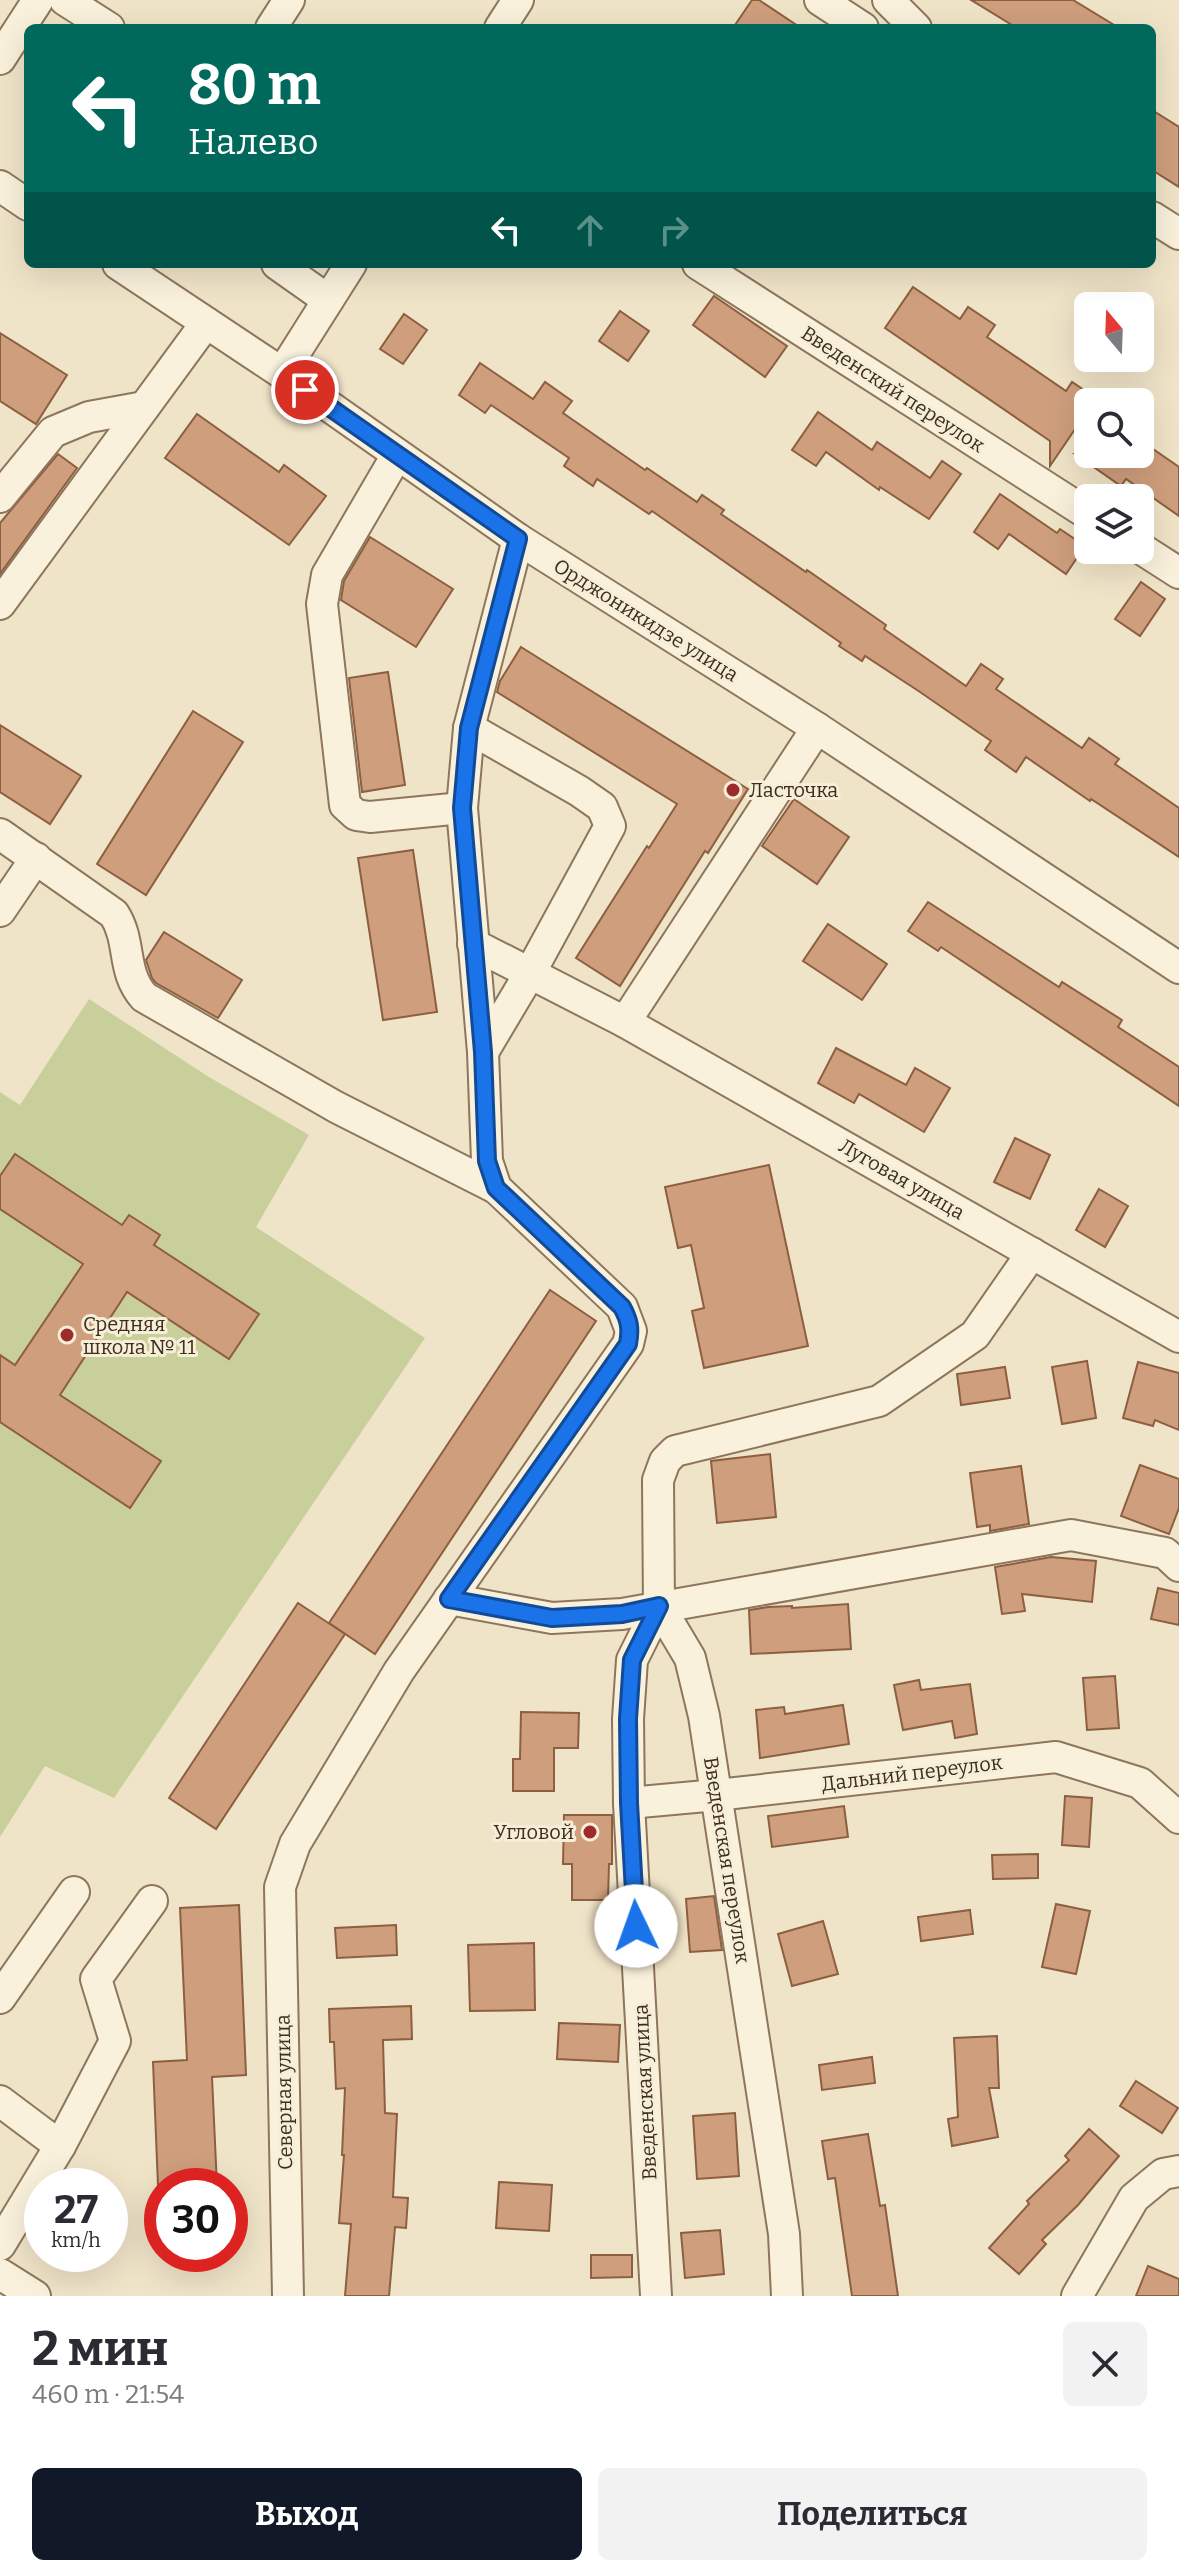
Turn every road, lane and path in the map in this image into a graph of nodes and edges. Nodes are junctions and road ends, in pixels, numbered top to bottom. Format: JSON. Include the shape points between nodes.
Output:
{"nodes":[{"id":1,"x":38,"y":0,"type":"edge"},
{"id":2,"x":65,"y":0,"type":"edge"},
{"id":3,"x":518,"y":0,"type":"edge"},
{"id":4,"x":820,"y":0,"type":"edge"},
{"id":5,"x":888,"y":0,"type":"edge"},
{"id":6,"x":103,"y":24,"type":"edge"},
{"id":7,"x":503,"y":24,"type":"edge"},
{"id":8,"x":857,"y":24,"type":"edge"},
{"id":9,"x":912,"y":24,"type":"edge"},
{"id":10,"x":0,"y":59,"type":"edge"},
{"id":11,"x":0,"y":186,"type":"edge"},
{"id":12,"x":24,"y":202,"type":"edge"},
{"id":13,"x":1156,"y":220,"type":"edge"},
{"id":14,"x":1179,"y":234,"type":"edge"},
{"id":15,"x":124,"y":268,"type":"edge"},
{"id":16,"x":283,"y":268,"type":"edge"},
{"id":17,"x":348,"y":268,"type":"edge"},
{"id":18,"x":704,"y":268,"type":"edge"},
{"id":19,"x":328,"y":300,"type":"junction"},
{"id":20,"x":206,"y":323,"type":"junction"},
{"id":21,"x":282,"y":373,"type":"junction"},
{"id":22,"x":144,"y":407,"type":"junction"},
{"id":23,"x":397,"y":455,"type":"junction"},
{"id":24,"x":0,"y":497,"type":"edge"},
{"id":25,"x":1074,"y":505,"type":"edge"},
{"id":26,"x":518,"y":539,"type":"junction"},
{"id":27,"x":1154,"y":557,"type":"edge"},
{"id":28,"x":1179,"y":573,"type":"edge"},
{"id":29,"x":0,"y":604,"type":"edge"},
{"id":30,"x":469,"y":728,"type":"junction"},
{"id":31,"x":817,"y":728,"type":"junction"},
{"id":32,"x":462,"y":808,"type":"junction"},
{"id":33,"x":0,"y":834,"type":"edge"},
{"id":34,"x":36,"y":858,"type":"junction"},
{"id":35,"x":0,"y":911,"type":"edge"},
{"id":36,"x":473,"y":944,"type":"junction"},
{"id":37,"x":1179,"y":968,"type":"edge"},
{"id":38,"x":530,"y":973,"type":"junction"},
{"id":39,"x":625,"y":1022,"type":"junction"},
{"id":40,"x":483,"y":1052,"type":"junction"},
{"id":41,"x":496,"y":1188,"type":"junction"},
{"id":42,"x":1032,"y":1253,"type":"junction"},
{"id":43,"x":1179,"y":1337,"type":"edge"},
{"id":44,"x":1179,"y":1566,"type":"edge"},
{"id":45,"x":449,"y":1599,"type":"junction"},
{"id":46,"x":659,"y":1606,"type":"junction"},
{"id":47,"x":717,"y":1795,"type":"junction"},
{"id":48,"x":629,"y":1803,"type":"junction"},
{"id":49,"x":1179,"y":1818,"type":"edge"},
{"id":50,"x":74,"y":1892,"type":"dead end"},
{"id":51,"x":152,"y":1901,"type":"dead end"},
{"id":52,"x":0,"y":1998,"type":"edge"},
{"id":53,"x":0,"y":2101,"type":"edge"},
{"id":54,"x":60,"y":2146,"type":"junction"},
{"id":55,"x":1179,"y":2171,"type":"edge"},
{"id":56,"x":0,"y":2245,"type":"edge"},
{"id":57,"x":0,"y":2274,"type":"edge"},
{"id":58,"x":35,"y":2296,"type":"edge"},
{"id":59,"x":288,"y":2296,"type":"edge"},
{"id":60,"x":656,"y":2296,"type":"edge"},
{"id":61,"x":787,"y":2296,"type":"edge"},
{"id":62,"x":1077,"y":2296,"type":"edge"}],
"edges":[{"from":1,"to":10,"type":"street"},
{"from":2,"to":6,"type":"street"},
{"from":3,"to":7,"type":"street"},
{"from":4,"to":8,"type":"street"},
{"from":5,"to":9,"type":"street"},
{"from":11,"to":12,"type":"street"},
{"from":13,"to":14,"type":"street"},
{"from":15,"to":20,"type":"street","name":"Орджоникидзе улица"},
{"from":16,"to":19,"type":"street"},
{"from":17,"to":19,"type":"street"},
{"from":18,"to":25,"type":"street","name":"Введенский переулок"},
{"from":19,"to":21,"type":"street"},
{"from":20,"to":21,"type":"street","name":"Орджоникидзе улица"},
{"from":20,"to":22,"type":"street"},
{"from":21,"to":23,"type":"street","name":"Орджоникидзе улица"},
{"from":22,"to":24,"type":"street","via":[[89,417],[53,432]]},
{"from":22,"to":29,"type":"street"},
{"from":23,"to":26,"type":"street","name":"Орджоникидзе улица"},
{"from":23,"to":32,"type":"street","via":[[327,575],[322,604],[345,805],[356,815],[370,817]]},
{"from":26,"to":30,"type":"street"},
{"from":26,"to":31,"type":"street","name":"Орджоникидзе улица"},
{"from":27,"to":28,"type":"street"},
{"from":30,"to":32,"type":"street"},
{"from":30,"to":38,"type":"street","via":[[579,791],[602,807],[610,826]]},
{"from":31,"to":37,"type":"street","name":"Орджоникидзе улица"},
{"from":31,"to":39,"type":"street"},
{"from":32,"to":36,"type":"street"},
{"from":33,"to":34,"type":"street"},
{"from":34,"to":35,"type":"street"},
{"from":34,"to":41,"type":"street","via":[[114,914],[122,926],[133,985],[144,997],[336,1107]]},
{"from":36,"to":38,"type":"street","name":"Луговая улица"},
{"from":36,"to":40,"type":"street"},
{"from":38,"to":39,"type":"street","name":"Луговая улица"},
{"from":38,"to":40,"type":"street"},
{"from":39,"to":42,"type":"street","name":"Луговая улица"},
{"from":40,"to":41,"type":"street","via":[[487,1161]]},
{"from":41,"to":45,"type":"street","via":[[622,1307],[631,1331],[628,1344]]},
{"from":42,"to":43,"type":"street","name":"Луговая улица"},
{"from":42,"to":46,"type":"street","via":[[975,1335],[879,1401],[675,1451],[658,1480]]},
{"from":44,"to":46,"type":"street","via":[[1165,1553],[1071,1535]]},
{"from":45,"to":46,"type":"street","via":[[552,1618]]},
{"from":45,"to":59,"type":"street","name":"Северная улица","via":[[399,1671],[295,1844],[280,1887]]},
{"from":46,"to":47,"type":"street","name":"Введенская переулок","via":[[690,1658]]},
{"from":46,"to":48,"type":"street","name":"Введенская улица","via":[[632,1660]]},
{"from":47,"to":48,"type":"street","name":"Дальний переулок"},
{"from":47,"to":49,"type":"street","name":"Дальний переулок","via":[[1056,1757],[1140,1783]]},
{"from":47,"to":61,"type":"street","name":"Введенская переулок","via":[[784,2234]]},
{"from":48,"to":60,"type":"street","name":"Введенская улица"},
{"from":50,"to":52,"type":"street"},
{"from":51,"to":54,"type":"street","via":[[96,1979],[115,2041]]},
{"from":53,"to":54,"type":"street"},
{"from":54,"to":56,"type":"street"},
{"from":55,"to":62,"type":"street","via":[[1163,2174],[1134,2198]]},
{"from":57,"to":58,"type":"street"}]}
